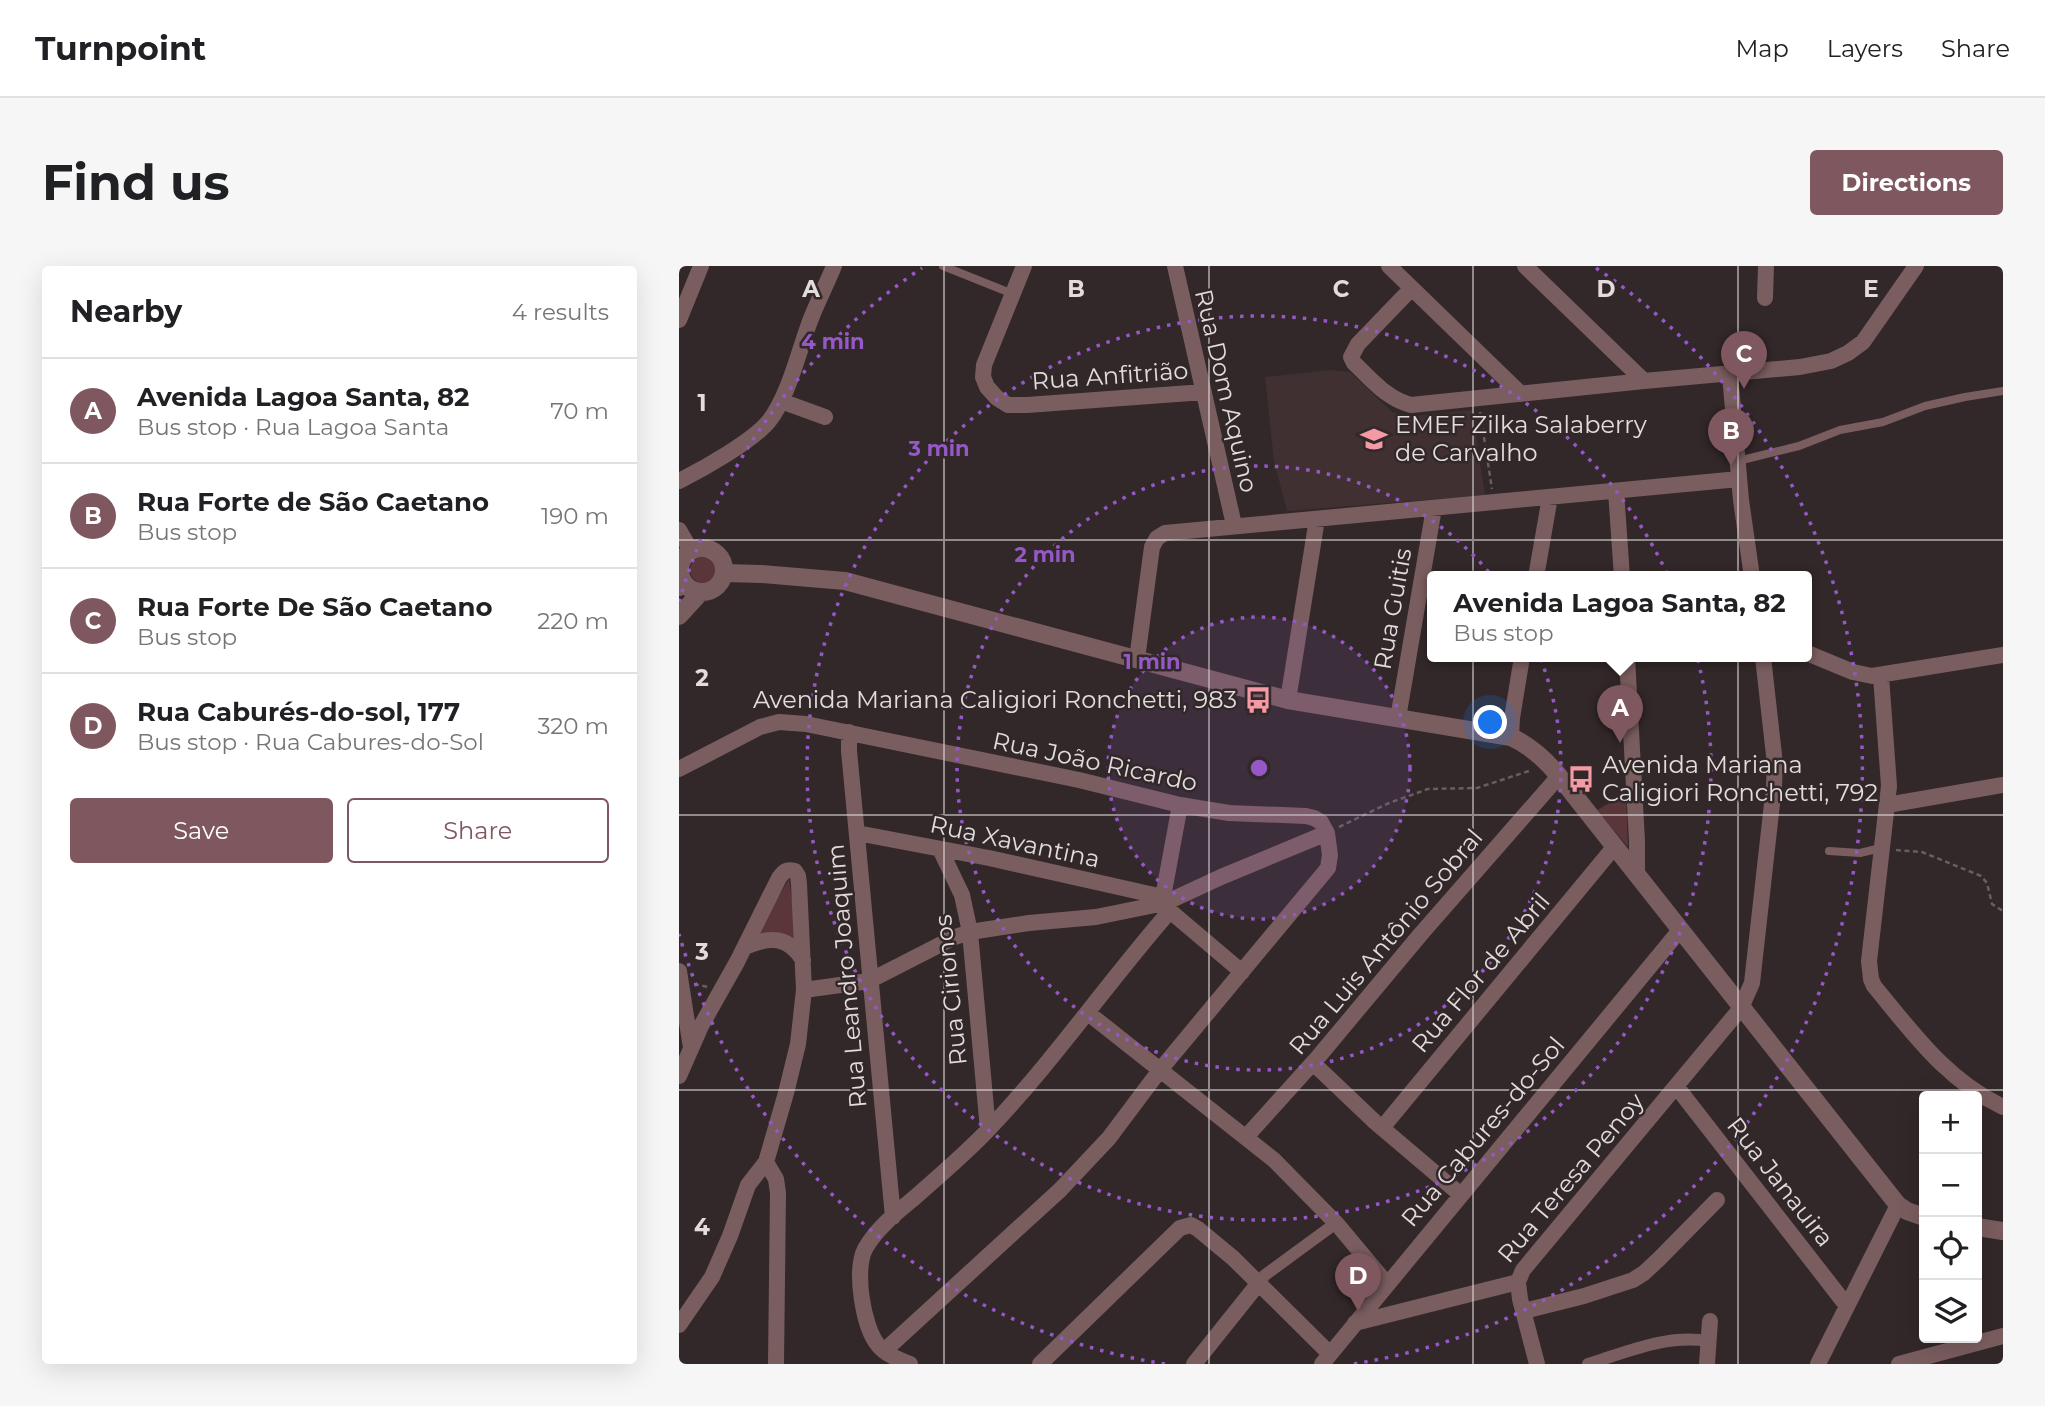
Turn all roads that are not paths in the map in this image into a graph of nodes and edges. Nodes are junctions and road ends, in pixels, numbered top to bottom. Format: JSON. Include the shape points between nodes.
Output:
{"nodes":[{"id":1,"x":701,"y":266,"type":"edge"},
{"id":2,"x":834,"y":266,"type":"edge"},
{"id":3,"x":943,"y":266,"type":"edge"},
{"id":4,"x":1024,"y":266,"type":"edge"},
{"id":5,"x":1175,"y":266,"type":"edge"},
{"id":6,"x":1389,"y":266,"type":"edge"},
{"id":7,"x":1525,"y":266,"type":"edge"},
{"id":8,"x":1766,"y":266,"type":"edge"},
{"id":9,"x":1916,"y":266,"type":"edge"},
{"id":10,"x":1411,"y":289,"type":"junction"},
{"id":11,"x":1013,"y":293,"type":"junction"},
{"id":12,"x":1765,"y":298,"type":"dead end"},
{"id":13,"x":679,"y":320,"type":"edge"},
{"id":14,"x":1730,"y":374,"type":"junction"},
{"id":15,"x":1644,"y":381,"type":"junction"},
{"id":16,"x":2003,"y":391,"type":"edge"},
{"id":17,"x":1204,"y":393,"type":"junction"},
{"id":18,"x":1521,"y":394,"type":"junction"},
{"id":19,"x":781,"y":401,"type":"junction"},
{"id":20,"x":825,"y":417,"type":"dead end"},
{"id":21,"x":1738,"y":461,"type":"junction"},
{"id":22,"x":1739,"y":479,"type":"junction"},
{"id":23,"x":679,"y":481,"type":"edge"},
{"id":24,"x":1616,"y":491,"type":"junction"},
{"id":25,"x":1550,"y":497,"type":"junction"},
{"id":26,"x":1434,"y":508,"type":"junction"},
{"id":27,"x":1317,"y":519,"type":"junction"},
{"id":28,"x":1234,"y":525,"type":"junction"},
{"id":29,"x":679,"y":530,"type":"edge"},
{"id":30,"x":691,"y":551,"type":"junction"},
{"id":31,"x":1537,"y":571,"type":"edge"},
{"id":32,"x":1622,"y":571,"type":"edge"},
{"id":33,"x":1751,"y":571,"type":"edge"},
{"id":34,"x":725,"y":573,"type":"junction"},
{"id":35,"x":688,"y":589,"type":"edge"},
{"id":36,"x":679,"y":615,"type":"edge"},
{"id":37,"x":1812,"y":655,"type":"edge"},
{"id":38,"x":2003,"y":655,"type":"edge"},
{"id":39,"x":1137,"y":659,"type":"junction"},
{"id":40,"x":1521,"y":662,"type":"edge"},
{"id":41,"x":1627,"y":662,"type":"edge"},
{"id":42,"x":1764,"y":662,"type":"edge"},
{"id":43,"x":1881,"y":676,"type":"junction"},
{"id":44,"x":1288,"y":700,"type":"junction"},
{"id":45,"x":1398,"y":718,"type":"junction"},
{"id":46,"x":849,"y":732,"type":"junction"},
{"id":47,"x":1511,"y":737,"type":"junction"},
{"id":48,"x":679,"y":769,"type":"edge"},
{"id":49,"x":1554,"y":770,"type":"junction"},
{"id":50,"x":2003,"y":785,"type":"edge"},
{"id":51,"x":1181,"y":805,"type":"junction"},
{"id":52,"x":1887,"y":805,"type":"junction"},
{"id":53,"x":857,"y":833,"type":"junction"},
{"id":54,"x":1327,"y":833,"type":"junction"},
{"id":55,"x":1615,"y":846,"type":"junction"},
{"id":56,"x":1881,"y":848,"type":"junction"},
{"id":57,"x":940,"y":849,"type":"junction"},
{"id":58,"x":1829,"y":851,"type":"dead end"},
{"id":59,"x":1637,"y":876,"type":"junction"},
{"id":60,"x":1166,"y":904,"type":"junction"},
{"id":61,"x":1680,"y":930,"type":"junction"},
{"id":62,"x":970,"y":932,"type":"junction"},
{"id":63,"x":745,"y":947,"type":"junction"},
{"id":64,"x":803,"y":960,"type":"junction"},
{"id":65,"x":1242,"y":972,"type":"junction"},
{"id":66,"x":680,"y":977,"type":"edge"},
{"id":67,"x":869,"y":981,"type":"junction"},
{"id":68,"x":804,"y":990,"type":"junction"},
{"id":69,"x":1741,"y":1008,"type":"junction"},
{"id":70,"x":1088,"y":1013,"type":"junction"},
{"id":71,"x":691,"y":1048,"type":"junction"},
{"id":72,"x":1313,"y":1063,"type":"junction"},
{"id":73,"x":1160,"y":1070,"type":"junction"},
{"id":74,"x":679,"y":1076,"type":"edge"},
{"id":75,"x":1676,"y":1087,"type":"junction"},
{"id":76,"x":2003,"y":1107,"type":"edge"},
{"id":77,"x":1382,"y":1128,"type":"junction"},
{"id":78,"x":988,"y":1130,"type":"junction"},
{"id":79,"x":1246,"y":1137,"type":"junction"},
{"id":80,"x":766,"y":1162,"type":"junction"},
{"id":81,"x":1461,"y":1195,"type":"junction"},
{"id":82,"x":1717,"y":1200,"type":"dead end"},
{"id":83,"x":1898,"y":1205,"type":"junction"},
{"id":84,"x":1919,"y":1215,"type":"edge"},
{"id":85,"x":893,"y":1217,"type":"junction"},
{"id":86,"x":1336,"y":1223,"type":"junction"},
{"id":87,"x":1982,"y":1228,"type":"edge"},
{"id":88,"x":2003,"y":1231,"type":"edge"},
{"id":89,"x":1518,"y":1282,"type":"junction"},
{"id":90,"x":1258,"y":1284,"type":"junction"},
{"id":91,"x":1387,"y":1284,"type":"junction"},
{"id":92,"x":1847,"y":1306,"type":"junction"},
{"id":93,"x":1524,"y":1311,"type":"junction"},
{"id":94,"x":1710,"y":1321,"type":"dead end"},
{"id":95,"x":1355,"y":1323,"type":"junction"},
{"id":96,"x":679,"y":1325,"type":"edge"},
{"id":97,"x":2003,"y":1336,"type":"edge"},
{"id":98,"x":1708,"y":1341,"type":"junction"},
{"id":99,"x":884,"y":1352,"type":"junction"},
{"id":100,"x":1326,"y":1359,"type":"edge"},
{"id":101,"x":776,"y":1364,"type":"edge"},
{"id":102,"x":910,"y":1364,"type":"edge"},
{"id":103,"x":1040,"y":1364,"type":"edge"},
{"id":104,"x":1194,"y":1364,"type":"edge"},
{"id":105,"x":1538,"y":1364,"type":"edge"},
{"id":106,"x":1588,"y":1364,"type":"edge"},
{"id":107,"x":1707,"y":1364,"type":"edge"},
{"id":108,"x":1818,"y":1364,"type":"edge"},
{"id":109,"x":1899,"y":1364,"type":"edge"}],
"edges":[{"from":1,"to":13,"type":"street"},
{"from":2,"to":19,"type":"street"},
{"from":3,"to":11,"type":"lane"},
{"from":4,"to":11,"type":"street","name":"Rua Anfitrião"},
{"from":5,"to":17,"type":"street","name":"Rua Dom Aquino"},
{"from":6,"to":10,"type":"street"},
{"from":7,"to":15,"type":"street"},
{"from":8,"to":12,"type":"street"},
{"from":9,"to":14,"type":"street","via":[[1863,342],[1847,353],[1815,365]]},
{"from":10,"to":18,"type":"street"},
{"from":10,"to":18,"type":"street","via":[[1351,357],[1386,394],[1411,405]]},
{"from":11,"to":17,"type":"street","name":"Rua Anfitrião","via":[[983,377],[986,387],[1008,405]]},
{"from":14,"to":15,"type":"street"},
{"from":14,"to":21,"type":"street"},
{"from":15,"to":18,"type":"street"},
{"from":16,"to":21,"type":"lane","via":[[1962,397]]},
{"from":17,"to":28,"type":"street","name":"Rua Dom Aquino"},
{"from":19,"to":20,"type":"street"},
{"from":19,"to":23,"type":"street","via":[[769,422],[754,435]]},
{"from":21,"to":22,"type":"street"},
{"from":22,"to":24,"type":"street"},
{"from":22,"to":33,"type":"street"},
{"from":24,"to":25,"type":"street"},
{"from":24,"to":32,"type":"street"},
{"from":25,"to":26,"type":"street"},
{"from":25,"to":31,"type":"street"},
{"from":26,"to":27,"type":"street"},
{"from":26,"to":45,"type":"street","name":"Rua Guitis"},
{"from":27,"to":28,"type":"street"},
{"from":27,"to":44,"type":"street"},
{"from":28,"to":39,"type":"street","via":[[1165,533],[1157,538]]},
{"from":29,"to":30,"type":"street"},
{"from":30,"to":34,"type":"street","via":[[712,550],[722,559]]},
{"from":30,"to":35,"type":"street","via":[[680,571]]},
{"from":34,"to":35,"type":"street","via":[[722,582],[708,592]]},
{"from":34,"to":39,"type":"street","via":[[845,581]]},
{"from":35,"to":36,"type":"street"},
{"from":37,"to":43,"type":"street","via":[[1853,672]]},
{"from":38,"to":43,"type":"street"},
{"from":39,"to":44,"type":"street"},
{"from":40,"to":47,"type":"street"},
{"from":41,"to":59,"type":"street"},
{"from":42,"to":69,"type":"street","name":"Rua Teresa Penoy","via":[[1774,795],[1752,983]]},
{"from":43,"to":52,"type":"street","via":[[1889,772]]},
{"from":44,"to":45,"type":"street"},
{"from":45,"to":47,"type":"street"},
{"from":46,"to":48,"type":"street","name":"Rua João Ricardo","via":[[779,722],[760,727]]},
{"from":46,"to":51,"type":"street","name":"Rua João Ricardo"},
{"from":46,"to":53,"type":"street","name":"Rua Leandro Joaquim"},
{"from":47,"to":49,"type":"street","via":[[1531,747]]},
{"from":49,"to":55,"type":"street"},
{"from":49,"to":72,"type":"street","name":"Rua Luis Antônio Sobral"},
{"from":50,"to":52,"type":"street"},
{"from":51,"to":54,"type":"street","name":"Rua João Ricardo","via":[[1229,813],[1306,816],[1321,822]]},
{"from":51,"to":60,"type":"street"},
{"from":52,"to":56,"type":"street"},
{"from":53,"to":57,"type":"street","name":"Rua Xavantina"},
{"from":53,"to":67,"type":"street","name":"Rua Leandro Joaquim"},
{"from":54,"to":60,"type":"street"},
{"from":54,"to":65,"type":"street","via":[[1328,868]]},
{"from":55,"to":59,"type":"street"},
{"from":55,"to":77,"type":"street","name":"Rua Flor de Abril"},
{"from":56,"to":58,"type":"lane","via":[[1860,853]]},
{"from":56,"to":76,"type":"street","via":[[1869,961],[1874,986],[1950,1074]]},
{"from":57,"to":60,"type":"street","name":"Rua Xavantina"},
{"from":57,"to":62,"type":"street","name":"Rua Cirionos","via":[[962,895]]},
{"from":59,"to":61,"type":"street"},
{"from":60,"to":62,"type":"street"},
{"from":60,"to":65,"type":"street","name":"Rua Xavantina"},
{"from":60,"to":70,"type":"street"},
{"from":61,"to":69,"type":"street"},
{"from":61,"to":81,"type":"street","name":"Rua Cabures-do-Sol"},
{"from":62,"to":67,"type":"street"},
{"from":62,"to":78,"type":"street","name":"Rua Cirionos"},
{"from":63,"to":64,"type":"street","via":[[775,939],[796,949]]},
{"from":63,"to":64,"type":"street","via":[[779,878],[789,869],[798,876]]},
{"from":63,"to":71,"type":"street"},
{"from":64,"to":68,"type":"street"},
{"from":65,"to":73,"type":"street"},
{"from":66,"to":71,"type":"street"},
{"from":67,"to":68,"type":"street"},
{"from":67,"to":85,"type":"street","name":"Rua Leandro Joaquim"},
{"from":68,"to":80,"type":"street","via":[[793,1065]]},
{"from":69,"to":75,"type":"street","name":"Rua Teresa Penoy"},
{"from":69,"to":83,"type":"street"},
{"from":70,"to":73,"type":"street"},
{"from":70,"to":78,"type":"street"},
{"from":71,"to":74,"type":"street"},
{"from":72,"to":77,"type":"street"},
{"from":72,"to":79,"type":"street","name":"Rua Luis Antônio Sobral"},
{"from":73,"to":79,"type":"street"},
{"from":73,"to":99,"type":"street","via":[[1109,1138],[1060,1191]]},
{"from":75,"to":89,"type":"street","name":"Rua Teresa Penoy","via":[[1523,1270]]},
{"from":75,"to":92,"type":"street","name":"Rua Janauira"},
{"from":77,"to":81,"type":"street"},
{"from":78,"to":85,"type":"street"},
{"from":79,"to":86,"type":"street"},
{"from":80,"to":96,"type":"street","via":[[748,1185],[712,1277]]},
{"from":80,"to":101,"type":"street","via":[[779,1193]]},
{"from":81,"to":91,"type":"street","name":"Rua Cabures-do-Sol"},
{"from":82,"to":93,"type":"street","via":[[1633,1280]]},
{"from":83,"to":84,"type":"street"},
{"from":83,"to":92,"type":"street"},
{"from":85,"to":99,"type":"street","via":[[869,1242],[860,1264],[867,1319]]},
{"from":86,"to":90,"type":"street"},
{"from":86,"to":91,"type":"street"},
{"from":87,"to":88,"type":"street"},
{"from":89,"to":93,"type":"street"},
{"from":89,"to":95,"type":"street","name":"Rua Teresa Penoy"},
{"from":90,"to":100,"type":"street"},
{"from":90,"to":103,"type":"street","via":[[1198,1229],[1191,1225],[1179,1228]]},
{"from":90,"to":104,"type":"street"},
{"from":91,"to":95,"type":"street","name":"Rua Cabures-do-Sol"},
{"from":92,"to":108,"type":"street"},
{"from":93,"to":105,"type":"street"},
{"from":94,"to":98,"type":"street"},
{"from":95,"to":100,"type":"street","name":"Rua Cabures-do-Sol"},
{"from":97,"to":109,"type":"street"},
{"from":98,"to":106,"type":"street","via":[[1669,1340]]},
{"from":98,"to":107,"type":"street"},
{"from":99,"to":102,"type":"street"}]}
